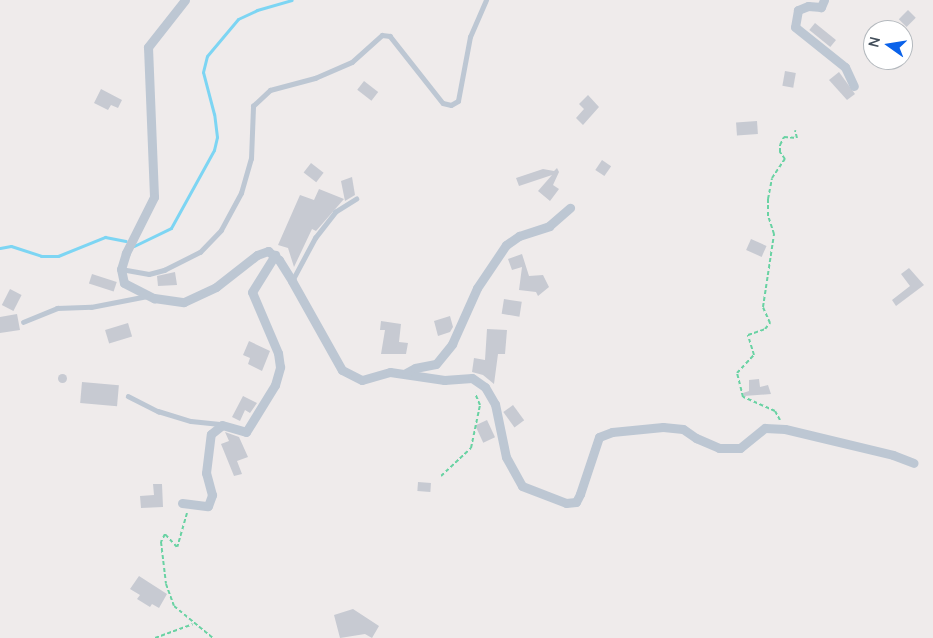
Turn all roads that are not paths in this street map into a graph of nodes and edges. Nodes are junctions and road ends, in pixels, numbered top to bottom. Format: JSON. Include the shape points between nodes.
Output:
{"nodes":[{"id":1,"x":186,"y":0,"type":"edge"},
{"id":2,"x":486,"y":0,"type":"edge"},
{"id":3,"x":824,"y":0,"type":"edge"},
{"id":4,"x":854,"y":86,"type":"dead end"},
{"id":5,"x":356,"y":199,"type":"dead end"},
{"id":6,"x":570,"y":208,"type":"dead end"},
{"id":7,"x":275,"y":255,"type":"junction"},
{"id":8,"x":121,"y":269,"type":"junction"},
{"id":9,"x":292,"y":281,"type":"junction"},
{"id":10,"x":149,"y":296,"type":"junction"},
{"id":11,"x":23,"y":322,"type":"dead end"},
{"id":12,"x":406,"y":373,"type":"junction"},
{"id":13,"x":128,"y":396,"type":"dead end"},
{"id":14,"x":222,"y":424,"type":"junction"},
{"id":15,"x":914,"y":463,"type":"dead end"},
{"id":16,"x":182,"y":502,"type":"dead end"}],
"edges":[{"from":1,"to":8,"type":"street","via":[[148,47],[154,197]]},
{"from":2,"to":8,"type":"lane","via":[[470,37],[458,101],[451,105],[443,103],[390,36],[382,35],[352,62],[315,78],[270,90],[253,106],[251,159],[241,193],[221,230],[200,252],[164,270],[149,274]]},
{"from":3,"to":4,"type":"street","via":[[821,7],[808,6],[798,10],[795,27],[845,66]]},
{"from":5,"to":9,"type":"lane","via":[[335,212],[315,238]]},
{"from":6,"to":12,"type":"street","via":[[549,226],[519,236],[506,245],[477,288],[452,344],[436,364]]},
{"from":7,"to":9,"type":"street"},
{"from":7,"to":10,"type":"street","via":[[263,251],[216,287],[184,302],[170,303]]},
{"from":7,"to":14,"type":"street","via":[[252,292],[278,353],[280,368],[275,385],[246,432]]},
{"from":8,"to":10,"type":"street","via":[[124,283]]},
{"from":9,"to":12,"type":"street","via":[[342,370],[362,380],[390,372]]},
{"from":10,"to":11,"type":"lane","via":[[91,307],[57,308]]},
{"from":12,"to":15,"type":"street","via":[[444,380],[472,378],[485,387],[495,404],[506,457],[522,486],[566,503],[576,502],[599,437],[612,432],[663,427],[683,429],[696,438],[726,448],[740,448],[764,428],[785,429]]},
{"from":13,"to":14,"type":"lane","via":[[183,419]]},
{"from":14,"to":16,"type":"street","via":[[211,434],[206,473],[212,495],[208,506],[198,507]]}]}
